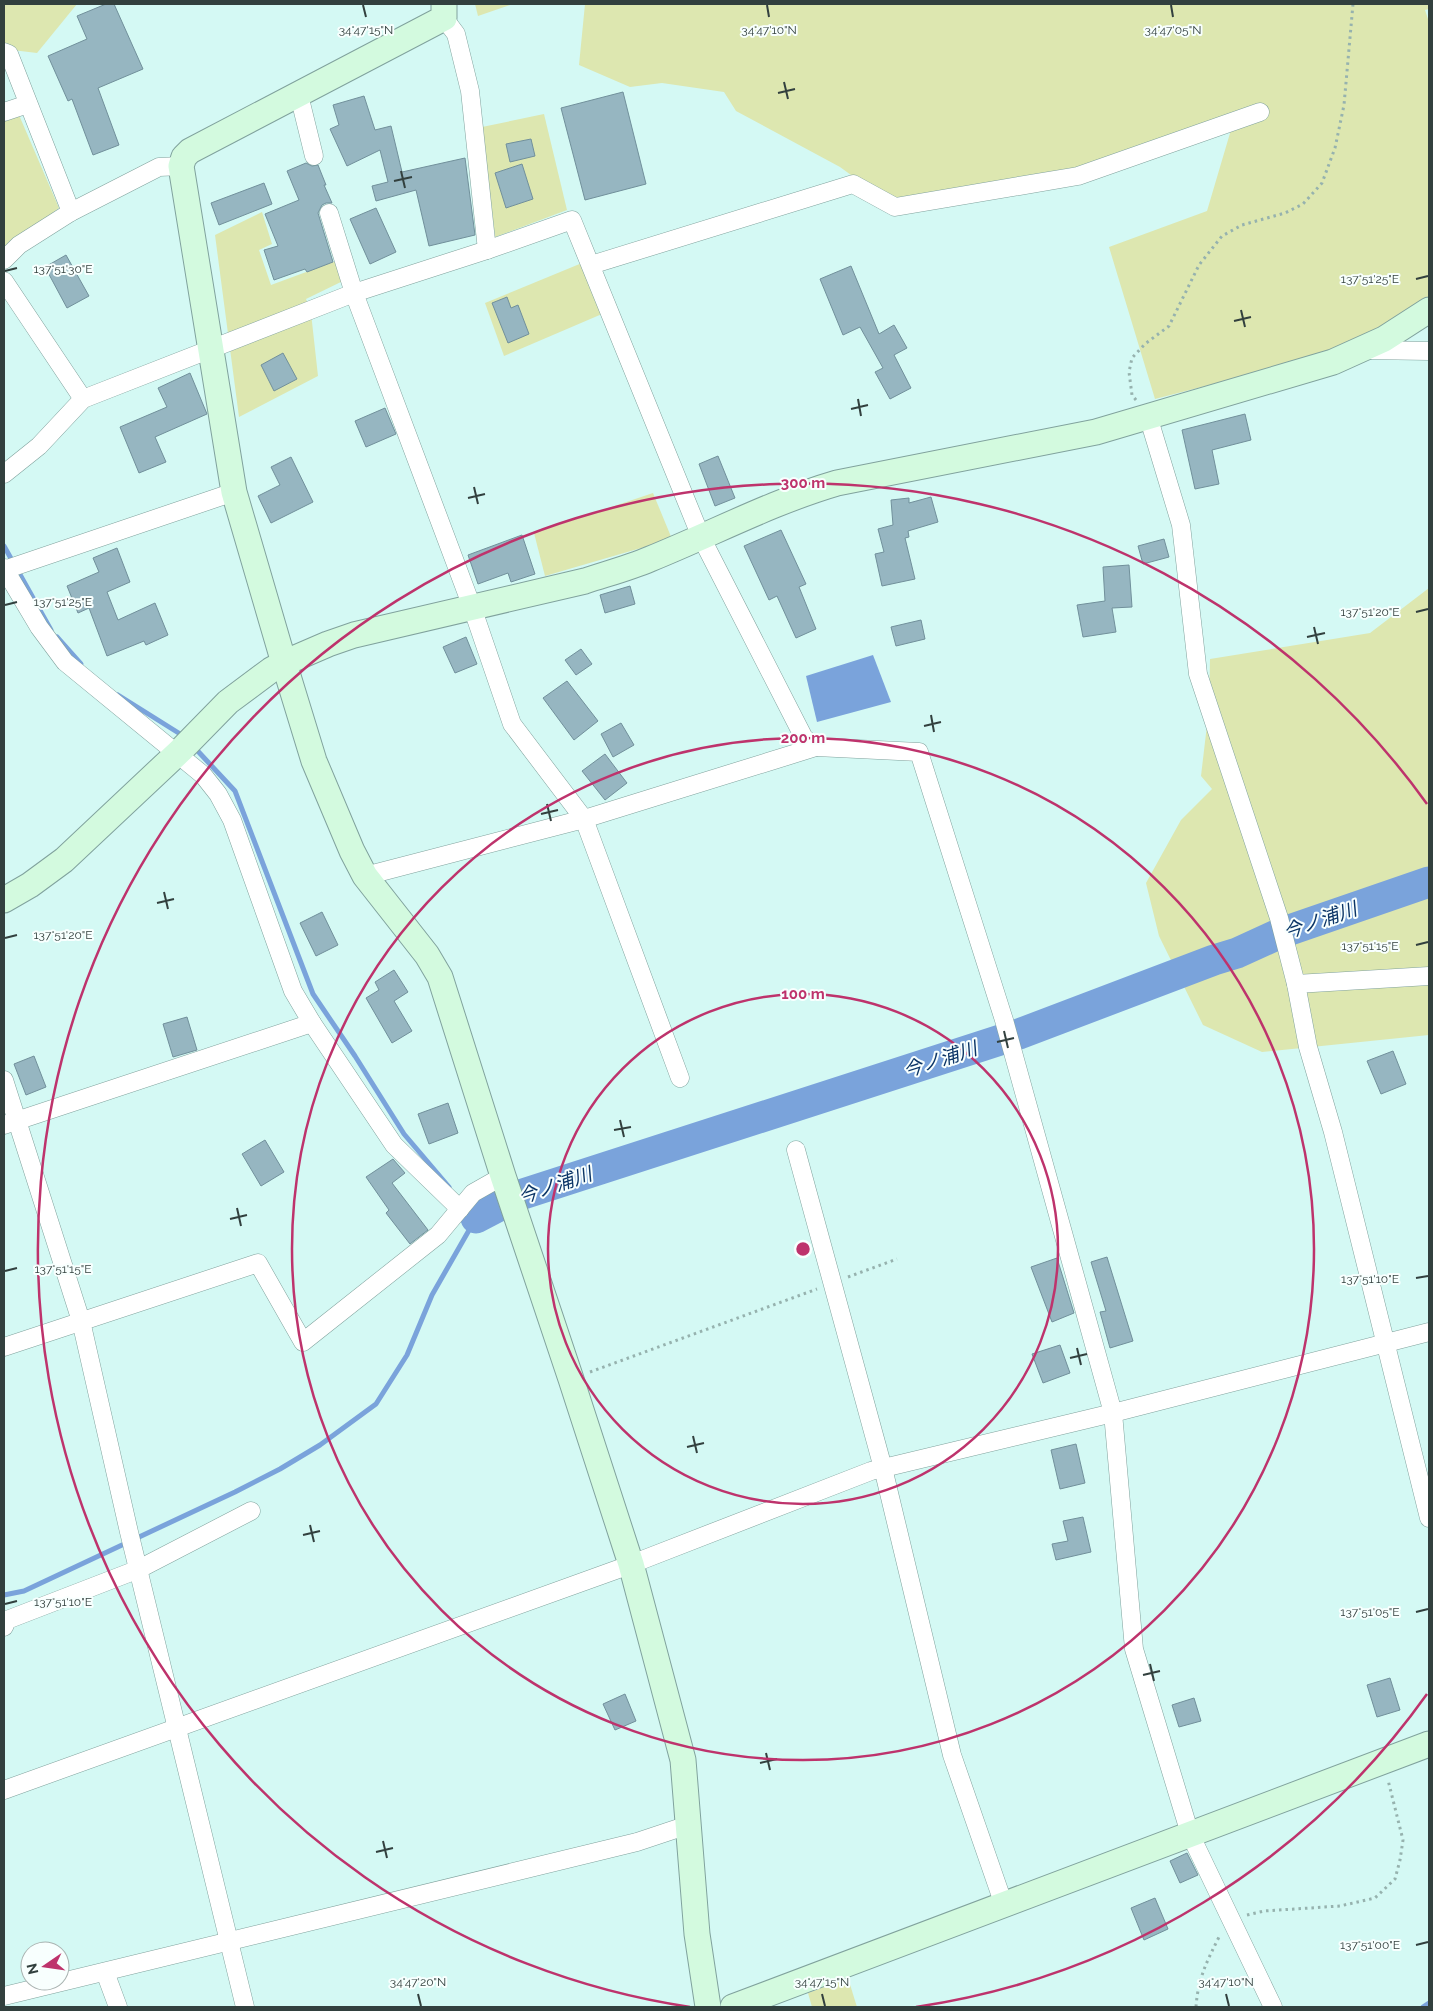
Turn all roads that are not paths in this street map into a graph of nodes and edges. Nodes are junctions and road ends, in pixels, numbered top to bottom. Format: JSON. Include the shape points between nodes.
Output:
{"nodes":[{"id":1,"x":444,"y":11,"type":"edge"},
{"id":2,"x":4,"y":52,"type":"edge"},
{"id":3,"x":299,"y":95,"type":"junction"},
{"id":4,"x":28,"y":104,"type":"junction"},
{"id":5,"x":4,"y":112,"type":"edge"},
{"id":6,"x":1260,"y":112,"type":"dead end"},
{"id":7,"x":314,"y":156,"type":"dead end"},
{"id":8,"x":181,"y":166,"type":"junction"},
{"id":9,"x":71,"y":212,"type":"junction"},
{"id":10,"x":329,"y":213,"type":"dead end"},
{"id":11,"x":486,"y":250,"type":"junction"},
{"id":12,"x":4,"y":260,"type":"edge"},
{"id":13,"x":591,"y":265,"type":"junction"},
{"id":14,"x":4,"y":281,"type":"edge"},
{"id":15,"x":354,"y":293,"type":"junction"},
{"id":16,"x":1429,"y":310,"type":"edge"},
{"id":17,"x":211,"y":349,"type":"junction"},
{"id":18,"x":1362,"y":350,"type":"junction"},
{"id":19,"x":1429,"y":351,"type":"edge"},
{"id":20,"x":83,"y":400,"type":"junction"},
{"id":21,"x":1148,"y":416,"type":"junction"},
{"id":22,"x":4,"y":474,"type":"edge"},
{"id":23,"x":234,"y":492,"type":"junction"},
{"id":24,"x":701,"y":537,"type":"junction"},
{"id":25,"x":4,"y":569,"type":"edge"},
{"id":26,"x":472,"y":607,"type":"junction"},
{"id":27,"x":284,"y":663,"type":"junction"},
{"id":28,"x":816,"y":747,"type":"junction"},
{"id":29,"x":176,"y":754,"type":"junction"},
{"id":30,"x":584,"y":819,"type":"junction"},
{"id":31,"x":366,"y":876,"type":"junction"},
{"id":32,"x":4,"y":900,"type":"edge"},
{"id":33,"x":1429,"y":976,"type":"edge"},
{"id":34,"x":1296,"y":984,"type":"junction"},
{"id":35,"x":312,"y":1023,"type":"junction"},
{"id":36,"x":680,"y":1078,"type":"dead end"},
{"id":37,"x":4,"y":1080,"type":"edge"},
{"id":38,"x":10,"y":1122,"type":"edge"},
{"id":39,"x":796,"y":1150,"type":"dead end"},
{"id":40,"x":503,"y":1176,"type":"junction"},
{"id":41,"x":460,"y":1209,"type":"junction"},
{"id":42,"x":81,"y":1321,"type":"junction"},
{"id":43,"x":1429,"y":1332,"type":"edge"},
{"id":44,"x":1386,"y":1342,"type":"junction"},
{"id":45,"x":4,"y":1347,"type":"edge"},
{"id":46,"x":1113,"y":1413,"type":"junction"},
{"id":47,"x":883,"y":1468,"type":"junction"},
{"id":48,"x":251,"y":1511,"type":"dead end"},
{"id":49,"x":1429,"y":1518,"type":"edge"},
{"id":50,"x":630,"y":1564,"type":"junction"},
{"id":51,"x":139,"y":1569,"type":"junction"},
{"id":52,"x":4,"y":1627,"type":"edge"},
{"id":53,"x":177,"y":1727,"type":"junction"},
{"id":54,"x":1429,"y":1744,"type":"edge"},
{"id":55,"x":4,"y":1790,"type":"edge"},
{"id":56,"x":688,"y":1825,"type":"junction"},
{"id":57,"x":1190,"y":1834,"type":"junction"},
{"id":58,"x":1004,"y":1905,"type":"junction"},
{"id":59,"x":229,"y":1941,"type":"junction"},
{"id":60,"x":105,"y":1972,"type":"junction"},
{"id":61,"x":4,"y":1996,"type":"edge"},
{"id":62,"x":118,"y":2007,"type":"edge"},
{"id":63,"x":245,"y":2007,"type":"edge"},
{"id":64,"x":708,"y":2007,"type":"edge"},
{"id":65,"x":733,"y":2007,"type":"edge"},
{"id":66,"x":1274,"y":2007,"type":"edge"}],
"edges":[{"from":1,"to":3,"type":"street"},
{"from":1,"to":11,"type":"street","via":[[456,34],[470,91]]},
{"from":2,"to":4,"type":"street","via":[[9,54]]},
{"from":3,"to":7,"type":"street"},
{"from":3,"to":8,"type":"street","via":[[190,151],[184,156]]},
{"from":4,"to":5,"type":"street"},
{"from":4,"to":9,"type":"street"},
{"from":6,"to":13,"type":"street","via":[[1078,176],[895,207],[852,184]]},
{"from":8,"to":9,"type":"street","via":[[159,167]]},
{"from":8,"to":17,"type":"street"},
{"from":9,"to":12,"type":"street","via":[[19,245]]},
{"from":10,"to":15,"type":"street"},
{"from":11,"to":13,"type":"street","via":[[572,220]]},
{"from":11,"to":15,"type":"street"},
{"from":13,"to":24,"type":"street"},
{"from":14,"to":20,"type":"street"},
{"from":15,"to":17,"type":"street"},
{"from":15,"to":26,"type":"street"},
{"from":16,"to":18,"type":"street","via":[[1384,340]]},
{"from":17,"to":20,"type":"street"},
{"from":17,"to":23,"type":"street"},
{"from":18,"to":19,"type":"street"},
{"from":18,"to":21,"type":"street","via":[[1333,362]]},
{"from":20,"to":22,"type":"street","via":[[40,446]]},
{"from":21,"to":24,"type":"street","via":[[1096,432],[837,483],[806,492]]},
{"from":21,"to":34,"type":"street","via":[[1181,525],[1198,674],[1279,918]]},
{"from":23,"to":25,"type":"street"},
{"from":23,"to":27,"type":"street"},
{"from":24,"to":26,"type":"street","via":[[585,581]]},
{"from":24,"to":28,"type":"street","via":[[804,738]]},
{"from":25,"to":29,"type":"street","via":[[39,627],[65,662]]},
{"from":26,"to":27,"type":"street","via":[[354,635]]},
{"from":26,"to":30,"type":"street","via":[[512,724]]},
{"from":27,"to":29,"type":"street","via":[[228,702]]},
{"from":27,"to":31,"type":"street","via":[[314,761]]},
{"from":28,"to":30,"type":"street"},
{"from":28,"to":46,"type":"street","via":[[919,752],[1004,1020]]},
{"from":29,"to":32,"type":"street","via":[[64,860]]},
{"from":29,"to":35,"type":"street","via":[[203,775],[232,820],[293,991]]},
{"from":30,"to":31,"type":"street"},
{"from":30,"to":36,"type":"street"},
{"from":31,"to":40,"type":"street","via":[[427,955],[440,977]]},
{"from":33,"to":34,"type":"street"},
{"from":34,"to":44,"type":"street","via":[[1308,1047],[1334,1132]]},
{"from":35,"to":38,"type":"street"},
{"from":35,"to":41,"type":"street","via":[[394,1145]]},
{"from":37,"to":38,"type":"street"},
{"from":38,"to":42,"type":"street"},
{"from":39,"to":47,"type":"street"},
{"from":40,"to":41,"type":"street","via":[[473,1193]]},
{"from":40,"to":50,"type":"street"},
{"from":41,"to":42,"type":"street","via":[[438,1235],[303,1342],[258,1263]]},
{"from":42,"to":45,"type":"street"},
{"from":42,"to":51,"type":"street"},
{"from":43,"to":44,"type":"street"},
{"from":44,"to":46,"type":"street"},
{"from":44,"to":49,"type":"street"},
{"from":46,"to":47,"type":"street"},
{"from":46,"to":57,"type":"street","via":[[1134,1649]]},
{"from":47,"to":50,"type":"street"},
{"from":47,"to":58,"type":"street","via":[[952,1755]]},
{"from":48,"to":51,"type":"street"},
{"from":50,"to":53,"type":"street"},
{"from":50,"to":56,"type":"street","via":[[683,1760]]},
{"from":51,"to":52,"type":"street","via":[[7,1620]]},
{"from":51,"to":53,"type":"street"},
{"from":53,"to":55,"type":"street"},
{"from":53,"to":59,"type":"street"},
{"from":54,"to":57,"type":"street"},
{"from":56,"to":59,"type":"street","via":[[637,1842]]},
{"from":56,"to":64,"type":"street","via":[[697,1934]]},
{"from":57,"to":58,"type":"street"},
{"from":57,"to":66,"type":"street"},
{"from":58,"to":65,"type":"street"},
{"from":59,"to":60,"type":"street"},
{"from":59,"to":63,"type":"street"},
{"from":60,"to":61,"type":"street"},
{"from":60,"to":62,"type":"street"}]}
